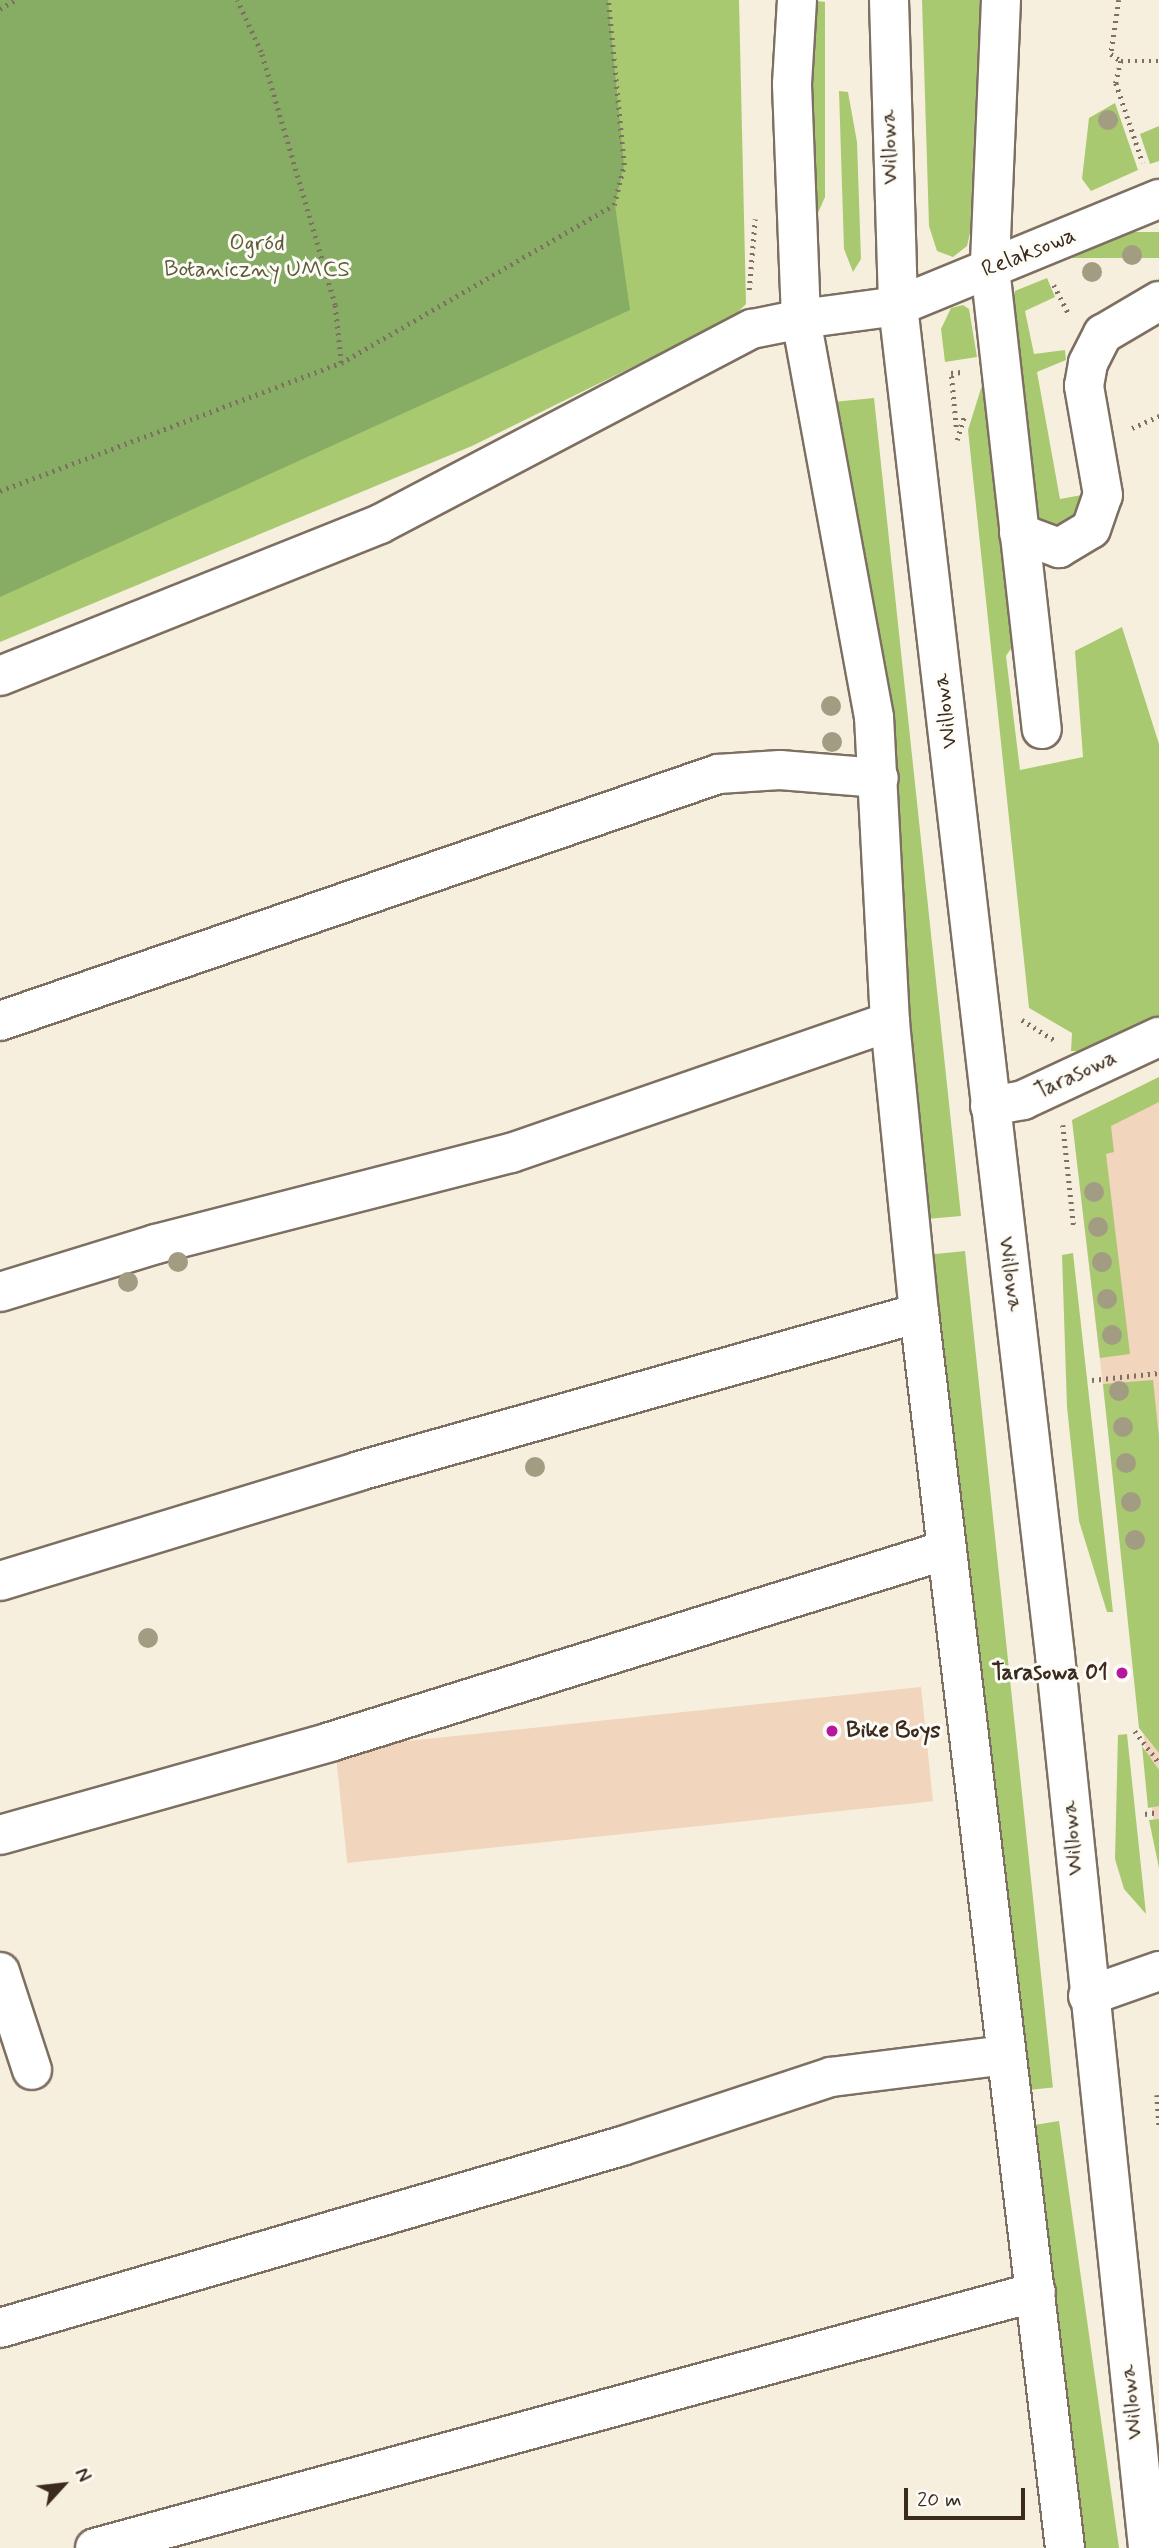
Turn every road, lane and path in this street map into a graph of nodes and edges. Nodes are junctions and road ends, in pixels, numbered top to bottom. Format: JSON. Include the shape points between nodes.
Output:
{"nodes":[{"id":1,"x":15,"y":0,"type":"edge"},
{"id":2,"x":237,"y":0,"type":"edge"},
{"id":3,"x":608,"y":0,"type":"edge"},
{"id":4,"x":797,"y":0,"type":"edge"},
{"id":5,"x":889,"y":0,"type":"edge"},
{"id":6,"x":1001,"y":0,"type":"edge"},
{"id":7,"x":1119,"y":0,"type":"edge"},
{"id":8,"x":0,"y":9,"type":"edge"},
{"id":9,"x":1121,"y":61,"type":"junction"},
{"id":10,"x":1159,"y":61,"type":"edge"},
{"id":11,"x":1154,"y":188,"type":"edge"},
{"id":12,"x":756,"y":216,"type":"dead end"},
{"id":13,"x":990,"y":268,"type":"junction"},
{"id":14,"x":1159,"y":301,"type":"edge"},
{"id":15,"x":749,"y":305,"type":"dead end"},
{"id":16,"x":898,"y":306,"type":"junction"},
{"id":17,"x":801,"y":318,"type":"junction"},
{"id":18,"x":341,"y":363,"type":"junction"},
{"id":19,"x":1159,"y":416,"type":"edge"},
{"id":20,"x":1125,"y":431,"type":"dead end"},
{"id":21,"x":0,"y":491,"type":"edge"},
{"id":22,"x":1019,"y":533,"type":"junction"},
{"id":23,"x":0,"y":676,"type":"edge"},
{"id":24,"x":1042,"y":729,"type":"dead end"},
{"id":25,"x":879,"y":778,"type":"junction"},
{"id":26,"x":0,"y":1020,"type":"edge"},
{"id":27,"x":890,"y":1022,"type":"junction"},
{"id":28,"x":1159,"y":1037,"type":"edge"},
{"id":29,"x":990,"y":1106,"type":"junction"},
{"id":30,"x":1062,"y":1116,"type":"dead end"},
{"id":31,"x":1074,"y":1228,"type":"dead end"},
{"id":32,"x":0,"y":1292,"type":"edge"},
{"id":33,"x":919,"y":1313,"type":"junction"},
{"id":34,"x":1159,"y":1373,"type":"edge"},
{"id":35,"x":1092,"y":1380,"type":"dead end"},
{"id":36,"x":946,"y":1550,"type":"junction"},
{"id":37,"x":0,"y":1581,"type":"edge"},
{"id":38,"x":1135,"y":1731,"type":"dead end"},
{"id":39,"x":1159,"y":1763,"type":"edge"},
{"id":40,"x":1159,"y":1812,"type":"edge"},
{"id":41,"x":1144,"y":1814,"type":"dead end"},
{"id":42,"x":0,"y":1835,"type":"edge"},
{"id":43,"x":1159,"y":1971,"type":"edge"},
{"id":44,"x":0,"y":1972,"type":"edge"},
{"id":45,"x":1088,"y":1996,"type":"junction"},
{"id":46,"x":1006,"y":2055,"type":"junction"},
{"id":47,"x":32,"y":2070,"type":"dead end"},
{"id":48,"x":1157,"y":2095,"type":"dead end"},
{"id":49,"x":1159,"y":2126,"type":"edge"},
{"id":50,"x":1036,"y":2292,"type":"junction"},
{"id":51,"x":0,"y":2328,"type":"edge"},
{"id":52,"x":95,"y":2548,"type":"edge"},
{"id":53,"x":1065,"y":2548,"type":"edge"},
{"id":54,"x":1148,"y":2548,"type":"edge"}],
"edges":[{"from":1,"to":8,"type":"path"},
{"from":2,"to":18,"type":"path","via":[[261,52],[335,305]]},
{"from":3,"to":18,"type":"path","via":[[624,165],[614,205]]},
{"from":4,"to":17,"type":"street","via":[[793,83]]},
{"from":5,"to":16,"type":"street","name":"Willowa"},
{"from":6,"to":13,"type":"street"},
{"from":7,"to":9,"type":"path","via":[[1111,54]]},
{"from":9,"to":10,"type":"path"},
{"from":9,"to":11,"type":"path","via":[[1116,83]]},
{"from":11,"to":13,"type":"street","name":"Relaksowa"},
{"from":12,"to":15,"type":"path"},
{"from":13,"to":16,"type":"street","name":"Relaksowa"},
{"from":13,"to":22,"type":"street"},
{"from":14,"to":22,"type":"street","via":[[1103,334],[1091,352],[1084,386],[1103,495],[1091,529],[1059,548]]},
{"from":16,"to":17,"type":"street","name":"Relaksowa"},
{"from":16,"to":29,"type":"street","name":"Willowa"},
{"from":17,"to":23,"type":"street","name":"Relaksowa","via":[[752,329],[380,524]]},
{"from":17,"to":25,"type":"street"},
{"from":18,"to":21,"type":"path"},
{"from":19,"to":20,"type":"path"},
{"from":22,"to":24,"type":"street"},
{"from":25,"to":26,"type":"street","via":[[779,770],[718,774]]},
{"from":25,"to":27,"type":"street"},
{"from":27,"to":32,"type":"street","via":[[511,1153],[156,1244]]},
{"from":27,"to":33,"type":"street"},
{"from":28,"to":29,"type":"street","name":"Tarasowa","via":[[1023,1100]]},
{"from":29,"to":45,"type":"street","name":"Willowa"},
{"from":30,"to":31,"type":"path"},
{"from":33,"to":36,"type":"street"},
{"from":33,"to":37,"type":"street","via":[[359,1471]]},
{"from":34,"to":35,"type":"path"},
{"from":36,"to":42,"type":"street","via":[[330,1742]]},
{"from":36,"to":46,"type":"street"},
{"from":38,"to":39,"type":"path"},
{"from":40,"to":41,"type":"path"},
{"from":43,"to":45,"type":"street"},
{"from":44,"to":47,"type":"street"},
{"from":45,"to":54,"type":"street","name":"Willowa"},
{"from":46,"to":50,"type":"street"},
{"from":46,"to":51,"type":"street","via":[[831,2077],[622,2146]]},
{"from":48,"to":49,"type":"path"},
{"from":50,"to":52,"type":"street"},
{"from":50,"to":53,"type":"street"}]}
